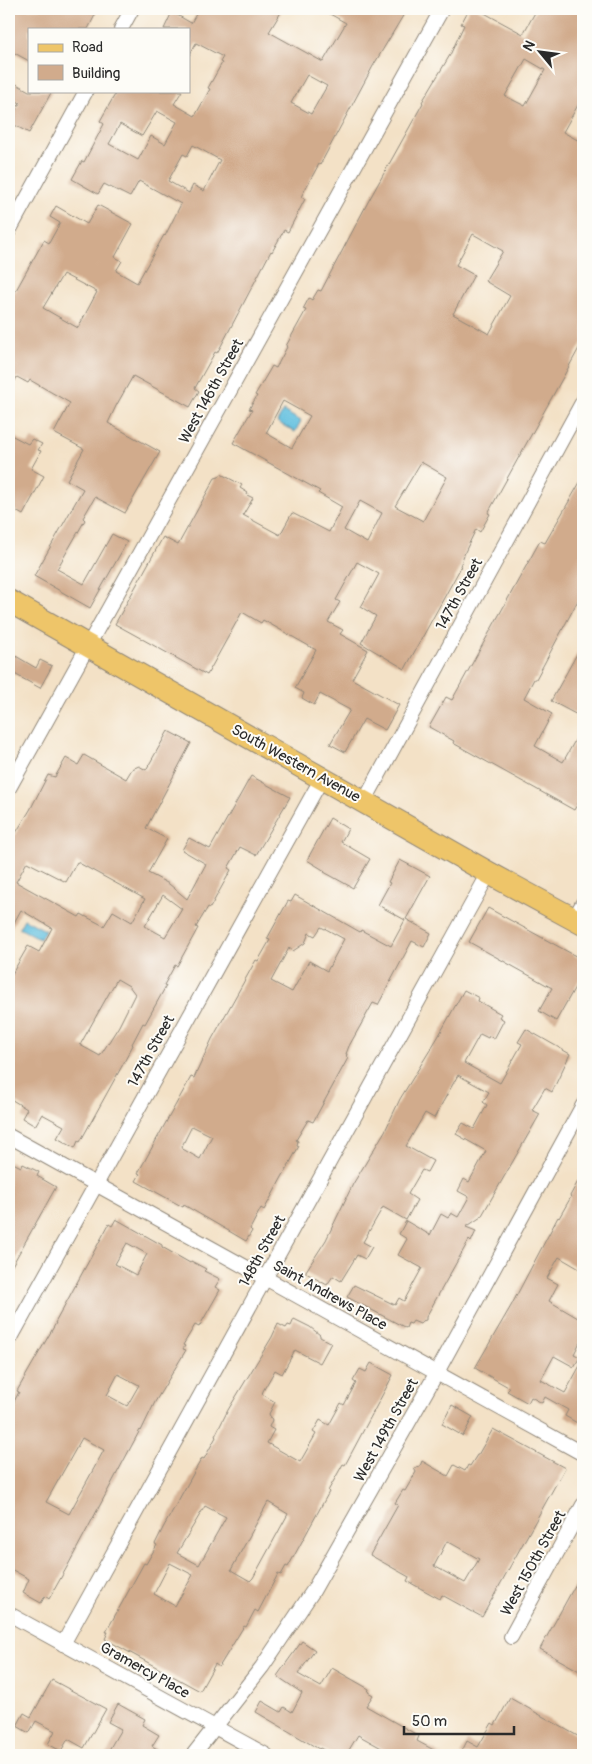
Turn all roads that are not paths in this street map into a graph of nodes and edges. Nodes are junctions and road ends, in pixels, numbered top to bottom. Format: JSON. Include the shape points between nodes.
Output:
{"nodes":[{"id":1,"x":132,"y":9,"type":"edge"},
{"id":2,"x":442,"y":9,"type":"edge"},
{"id":3,"x":122,"y":28,"type":"edge"},
{"id":4,"x":85,"y":92,"type":"edge"},
{"id":5,"x":9,"y":231,"type":"edge"},
{"id":6,"x":583,"y":401,"type":"edge"},
{"id":7,"x":9,"y":602,"type":"edge"},
{"id":8,"x":88,"y":647,"type":"junction"},
{"id":9,"x":322,"y":778,"type":"junction"},
{"id":10,"x":9,"y":788,"type":"edge"},
{"id":11,"x":364,"y":802,"type":"junction"},
{"id":12,"x":489,"y":873,"type":"junction"},
{"id":13,"x":580,"y":915,"type":"edge"},
{"id":14,"x":583,"y":1105,"type":"edge"},
{"id":15,"x":9,"y":1136,"type":"edge"},
{"id":16,"x":95,"y":1184,"type":"junction"},
{"id":17,"x":266,"y":1277,"type":"junction"},
{"id":18,"x":9,"y":1341,"type":"edge"},
{"id":19,"x":436,"y":1374,"type":"junction"},
{"id":20,"x":583,"y":1454,"type":"edge"},
{"id":21,"x":583,"y":1505,"type":"edge"},
{"id":22,"x":9,"y":1614,"type":"edge"},
{"id":23,"x":511,"y":1637,"type":"dead end"},
{"id":24,"x":64,"y":1644,"type":"junction"},
{"id":25,"x":216,"y":1727,"type":"junction"},
{"id":26,"x":194,"y":1755,"type":"edge"},
{"id":27,"x":266,"y":1755,"type":"edge"}],
"edges":[{"from":1,"to":3,"type":"street"},
{"from":2,"to":8,"type":"street","name":"West 146th Street"},
{"from":4,"to":5,"type":"street"},
{"from":6,"to":11,"type":"street","name":"147th Street"},
{"from":7,"to":8,"type":"main road","name":"South Western Avenue"},
{"from":8,"to":9,"type":"main road","name":"South Western Avenue"},
{"from":8,"to":10,"type":"street","name":"West 146th Street"},
{"from":9,"to":11,"type":"main road","name":"South Western Avenue"},
{"from":9,"to":16,"type":"street","name":"147th Street"},
{"from":11,"to":12,"type":"main road","name":"South Western Avenue"},
{"from":12,"to":13,"type":"main road","name":"South Western Avenue"},
{"from":12,"to":17,"type":"street","name":"148th Street"},
{"from":14,"to":19,"type":"street","name":"West 149th Street"},
{"from":15,"to":16,"type":"street","name":"Saint Andrews Place"},
{"from":16,"to":17,"type":"street","name":"Saint Andrews Place"},
{"from":16,"to":18,"type":"street","name":"147th Street"},
{"from":17,"to":19,"type":"street","name":"Saint Andrews Place"},
{"from":17,"to":24,"type":"street","name":"148th Street"},
{"from":19,"to":20,"type":"street","name":"Saint Andrews Place"},
{"from":19,"to":25,"type":"street","name":"West 149th Street","via":[[313,1591],[262,1667]]},
{"from":21,"to":23,"type":"street","name":"West 150th Street"},
{"from":22,"to":24,"type":"street","name":"Gramercy Place"},
{"from":24,"to":25,"type":"street","name":"Gramercy Place"},
{"from":25,"to":26,"type":"street","name":"West 149th Street"},
{"from":25,"to":27,"type":"street","name":"Gramercy Place"}]}
